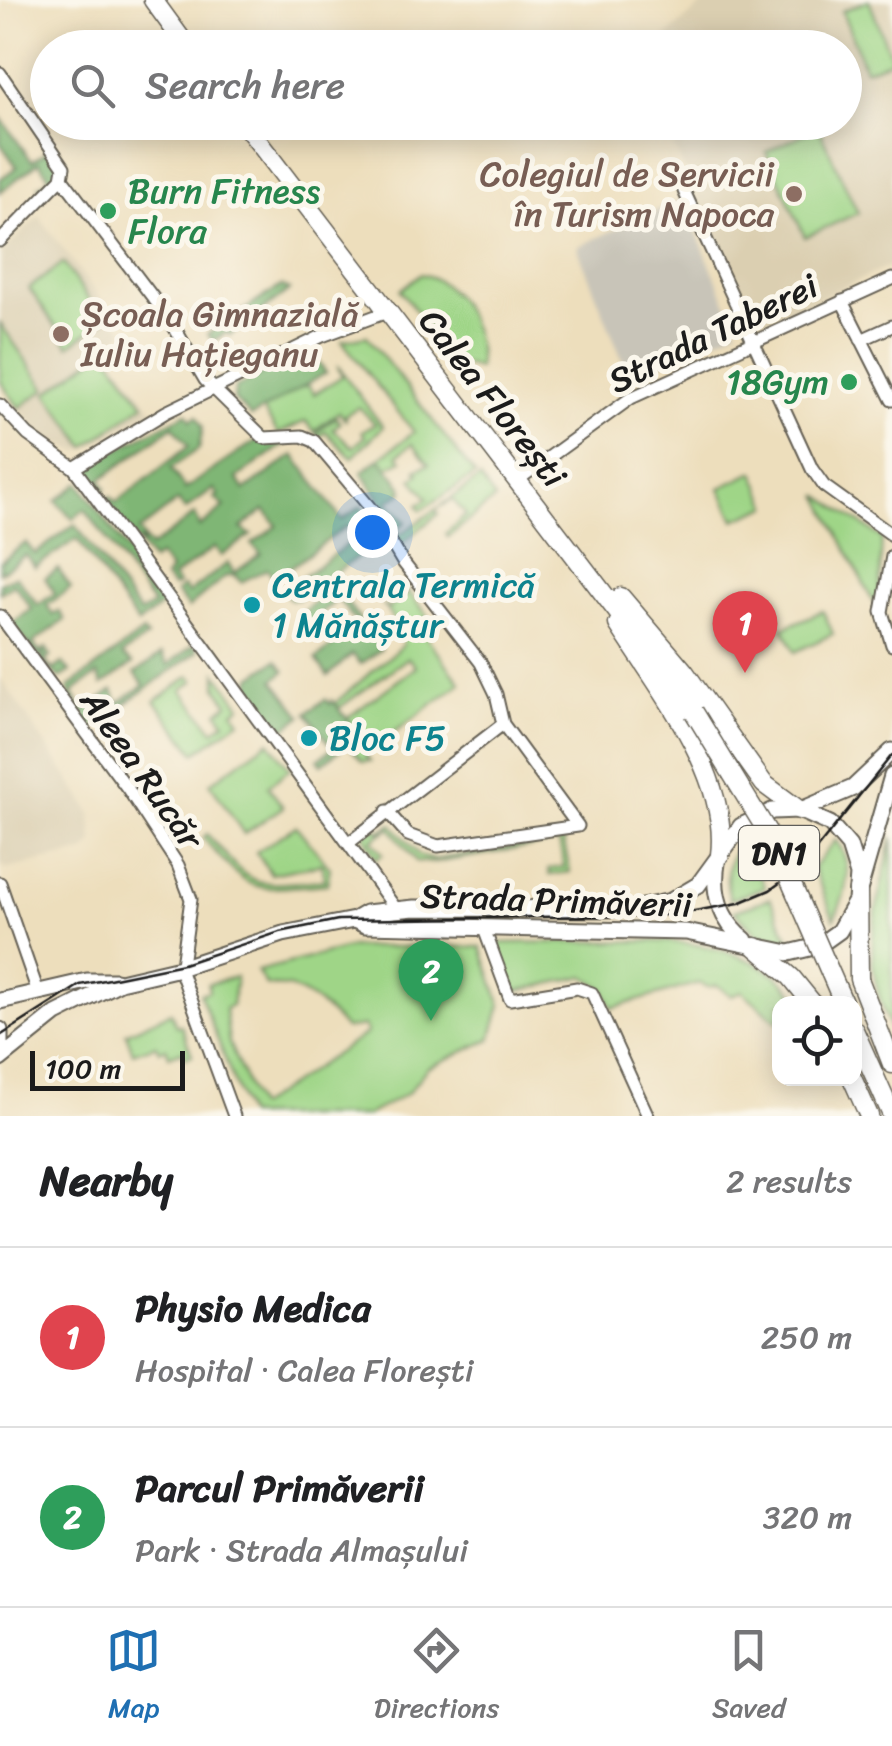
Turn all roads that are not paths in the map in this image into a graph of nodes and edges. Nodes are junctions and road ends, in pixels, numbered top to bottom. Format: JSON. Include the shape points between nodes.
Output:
{"nodes":[{"id":1,"x":153,"y":0,"type":"edge"},
{"id":2,"x":175,"y":30,"type":"edge"},
{"id":3,"x":0,"y":73,"type":"edge"},
{"id":4,"x":30,"y":114,"type":"edge"},
{"id":5,"x":49,"y":140,"type":"edge"},
{"id":6,"x":257,"y":140,"type":"edge"},
{"id":7,"x":62,"y":178,"type":"junction"},
{"id":8,"x":684,"y":191,"type":"dead end"},
{"id":9,"x":0,"y":241,"type":"edge"},
{"id":10,"x":892,"y":279,"type":"edge"},
{"id":11,"x":842,"y":301,"type":"junction"},
{"id":12,"x":394,"y":322,"type":"junction"},
{"id":13,"x":892,"y":326,"type":"edge"},
{"id":14,"x":861,"y":340,"type":"junction"},
{"id":15,"x":753,"y":342,"type":"junction"},
{"id":16,"x":216,"y":388,"type":"junction"},
{"id":17,"x":892,"y":400,"type":"edge"},
{"id":18,"x":0,"y":405,"type":"edge"},
{"id":19,"x":74,"y":468,"type":"junction"},
{"id":20,"x":515,"y":482,"type":"junction"},
{"id":21,"x":892,"y":535,"type":"edge"},
{"id":22,"x":574,"y":551,"type":"junction"},
{"id":23,"x":892,"y":556,"type":"edge"},
{"id":24,"x":0,"y":616,"type":"edge"},
{"id":25,"x":892,"y":645,"type":"edge"},
{"id":26,"x":503,"y":724,"type":"junction"},
{"id":27,"x":892,"y":752,"type":"edge"},
{"id":28,"x":892,"y":776,"type":"edge"},
{"id":29,"x":799,"y":810,"type":"junction"},
{"id":30,"x":387,"y":811,"type":"junction"},
{"id":31,"x":350,"y":842,"type":"junction"},
{"id":32,"x":720,"y":855,"type":"junction"},
{"id":33,"x":0,"y":884,"type":"edge"},
{"id":34,"x":858,"y":890,"type":"junction"},
{"id":35,"x":396,"y":909,"type":"junction"},
{"id":36,"x":354,"y":920,"type":"junction"},
{"id":37,"x":484,"y":926,"type":"junction"},
{"id":38,"x":756,"y":947,"type":"junction"},
{"id":39,"x":180,"y":968,"type":"junction"},
{"id":40,"x":120,"y":982,"type":"junction"},
{"id":41,"x":38,"y":992,"type":"junction"},
{"id":42,"x":806,"y":996,"type":"edge"},
{"id":43,"x":841,"y":996,"type":"edge"},
{"id":44,"x":0,"y":1001,"type":"edge"},
{"id":45,"x":0,"y":1030,"type":"edge"},
{"id":46,"x":862,"y":1048,"type":"edge"},
{"id":47,"x":0,"y":1058,"type":"edge"},
{"id":48,"x":892,"y":1064,"type":"edge"},
{"id":49,"x":855,"y":1086,"type":"edge"},
{"id":50,"x":646,"y":1110,"type":"edge"},
{"id":51,"x":892,"y":1115,"type":"edge"},
{"id":52,"x":234,"y":1116,"type":"edge"},
{"id":53,"x":868,"y":1116,"type":"edge"}],
"edges":[{"from":1,"to":2,"type":"main road"},
{"from":3,"to":4,"type":"street"},
{"from":5,"to":7,"type":"street","via":[[62,158]]},
{"from":6,"to":12,"type":"main road","name":"Calea Florești","number":"DN1"},
{"from":7,"to":9,"type":"street"},
{"from":7,"to":16,"type":"street"},
{"from":8,"to":15,"type":"street"},
{"from":10,"to":11,"type":"street","name":"Strada Taberei"},
{"from":11,"to":14,"type":"street"},
{"from":11,"to":15,"type":"street","name":"Strada Taberei"},
{"from":12,"to":16,"type":"street","via":[[384,313],[340,329]]},
{"from":12,"to":20,"type":"main road","name":"Calea Florești","number":"DN1"},
{"from":13,"to":14,"type":"street"},
{"from":14,"to":17,"type":"street"},
{"from":15,"to":20,"type":"street","name":"Strada Taberei","via":[[630,398]]},
{"from":15,"to":21,"type":"street","via":[[824,486]]},
{"from":16,"to":19,"type":"street"},
{"from":16,"to":26,"type":"street","via":[[264,438],[302,436],[328,456],[481,663]]},
{"from":18,"to":19,"type":"street"},
{"from":19,"to":31,"type":"street"},
{"from":20,"to":22,"type":"main road","name":"Calea Florești","number":"DN1"},
{"from":22,"to":29,"type":"main road","via":[[641,617],[764,784]]},
{"from":22,"to":32,"type":"main road","via":[[707,772],[720,806]]},
{"from":22,"to":43,"type":"main road","name":"Calea Florești","number":"DN1","bridge":true,"via":[[694,712],[773,841]]},
{"from":23,"to":25,"type":"street","via":[[882,612]]},
{"from":24,"to":39,"type":"street","name":"Aleea Rucăr","via":[[177,864],[191,899]]},
{"from":26,"to":30,"type":"street"},
{"from":26,"to":30,"type":"street","via":[[578,826],[438,846],[408,836]]},
{"from":27,"to":29,"type":"main road","name":"Strada Primăverii","via":[[853,788]]},
{"from":28,"to":34,"type":"main road","name":"Strada Primăverii"},
{"from":29,"to":32,"type":"main road","name":"Strada Primăverii","via":[[756,816]]},
{"from":29,"to":34,"type":"main road","via":[[840,833],[855,860]]},
{"from":30,"to":31,"type":"street"},
{"from":31,"to":35,"type":"street"},
{"from":32,"to":35,"type":"main road","name":"Strada Primăverii","via":[[691,891],[646,907]]},
{"from":32,"to":38,"type":"main road","name":"Strada Primăverii","via":[[715,888],[722,914]]},
{"from":33,"to":41,"type":"street"},
{"from":34,"to":38,"type":"main road","name":"Strada Primăverii","via":[[846,922],[822,944],[789,954]]},
{"from":34,"to":48,"type":"main road","via":[[859,978]]},
{"from":35,"to":36,"type":"main road","name":"Strada Primăverii"},
{"from":36,"to":37,"type":"main road","name":"Strada Primăverii"},
{"from":36,"to":39,"type":"main road","name":"Strada Primăverii","via":[[282,934]]},
{"from":37,"to":38,"type":"main road","name":"Strada Primăverii","via":[[686,932]]},
{"from":37,"to":50,"type":"street","via":[[510,998],[577,988],[597,998]]},
{"from":38,"to":42,"type":"main road"},
{"from":39,"to":40,"type":"main road","name":"Strada Primăverii"},
{"from":39,"to":52,"type":"street"},
{"from":40,"to":41,"type":"main road","name":"Strada Primăverii"},
{"from":40,"to":47,"type":"main road","name":"Strada Primăverii","via":[[56,1014]]},
{"from":41,"to":44,"type":"main road","name":"Strada Primăverii"},
{"from":45,"to":47,"type":"main road","name":"Strada Primăverii"},
{"from":46,"to":51,"type":"main road"},
{"from":49,"to":53,"type":"main road"}]}
